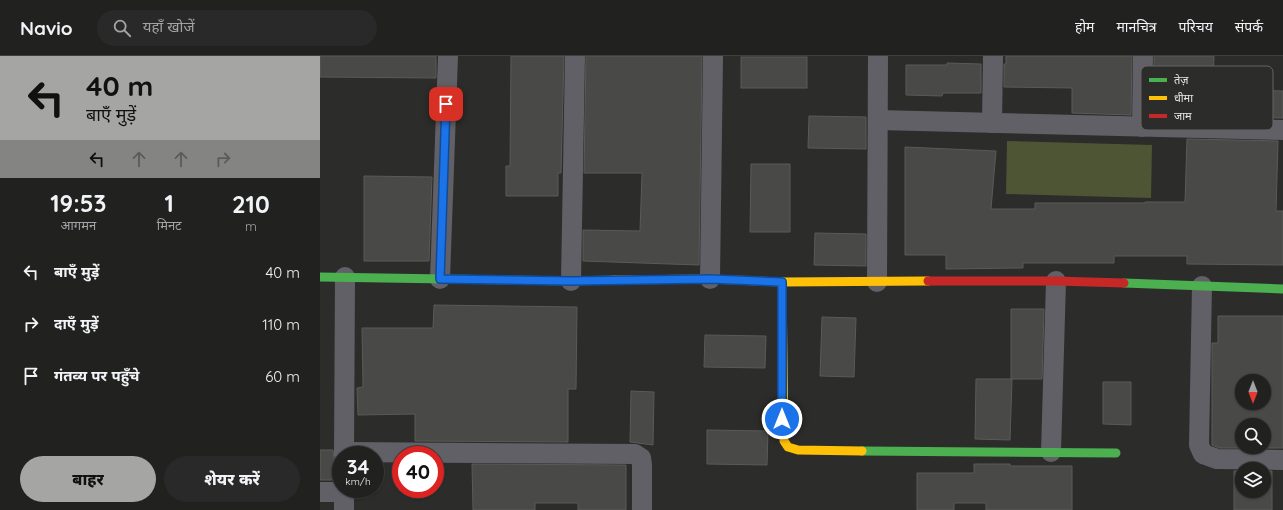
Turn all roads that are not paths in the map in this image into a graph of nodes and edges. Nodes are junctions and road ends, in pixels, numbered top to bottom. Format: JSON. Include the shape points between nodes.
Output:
{"nodes":[{"id":1,"x":448,"y":56,"type":"edge"},
{"id":2,"x":575,"y":56,"type":"edge"},
{"id":3,"x":714,"y":56,"type":"edge"},
{"id":4,"x":878,"y":56,"type":"edge"},
{"id":5,"x":993,"y":56,"type":"edge"},
{"id":6,"x":1143,"y":56,"type":"edge"},
{"id":7,"x":1143,"y":66,"type":"edge"},
{"id":8,"x":878,"y":120,"type":"junction"},
{"id":9,"x":992,"y":123,"type":"junction"},
{"id":10,"x":1141,"y":127,"type":"edge"},
{"id":11,"x":1273,"y":130,"type":"edge"},
{"id":12,"x":1283,"y":130,"type":"edge"},
{"id":13,"x":320,"y":277,"type":"edge"},
{"id":14,"x":345,"y":277,"type":"junction"},
{"id":15,"x":440,"y":279,"type":"junction"},
{"id":16,"x":710,"y":279,"type":"junction"},
{"id":17,"x":571,"y":281,"type":"junction"},
{"id":18,"x":1056,"y":281,"type":"junction"},
{"id":19,"x":782,"y":282,"type":"junction"},
{"id":20,"x":877,"y":282,"type":"junction"},
{"id":21,"x":1202,"y":286,"type":"junction"},
{"id":22,"x":1283,"y":289,"type":"edge"},
{"id":23,"x":344,"y":446,"type":"edge"},
{"id":24,"x":1051,"y":452,"type":"junction"},
{"id":25,"x":1116,"y":453,"type":"dead end"},
{"id":26,"x":384,"y":454,"type":"edge"},
{"id":27,"x":1283,"y":460,"type":"edge"},
{"id":28,"x":320,"y":492,"type":"edge"},
{"id":29,"x":332,"y":494,"type":"edge"},
{"id":30,"x":642,"y":510,"type":"edge"}],
"edges":[{"from":1,"to":15,"type":"street"},
{"from":2,"to":17,"type":"street"},
{"from":3,"to":16,"type":"street"},
{"from":4,"to":8,"type":"street"},
{"from":5,"to":9,"type":"street"},
{"from":6,"to":7,"type":"street"},
{"from":8,"to":9,"type":"street"},
{"from":8,"to":20,"type":"street"},
{"from":9,"to":10,"type":"street"},
{"from":11,"to":12,"type":"street"},
{"from":13,"to":14,"type":"street"},
{"from":14,"to":15,"type":"street"},
{"from":14,"to":23,"type":"street"},
{"from":15,"to":17,"type":"street"},
{"from":16,"to":17,"type":"street"},
{"from":16,"to":19,"type":"street"},
{"from":18,"to":20,"type":"street"},
{"from":18,"to":21,"type":"street"},
{"from":18,"to":24,"type":"street"},
{"from":19,"to":20,"type":"street"},
{"from":19,"to":24,"type":"street","via":[[783,434],[788,447],[798,450]]},
{"from":21,"to":22,"type":"street"},
{"from":21,"to":27,"type":"street","via":[[1199,445],[1203,454],[1218,459]]},
{"from":24,"to":25,"type":"street"},
{"from":26,"to":30,"type":"street","via":[[634,454],[641,458],[642,465]]},
{"from":28,"to":29,"type":"street"}]}
